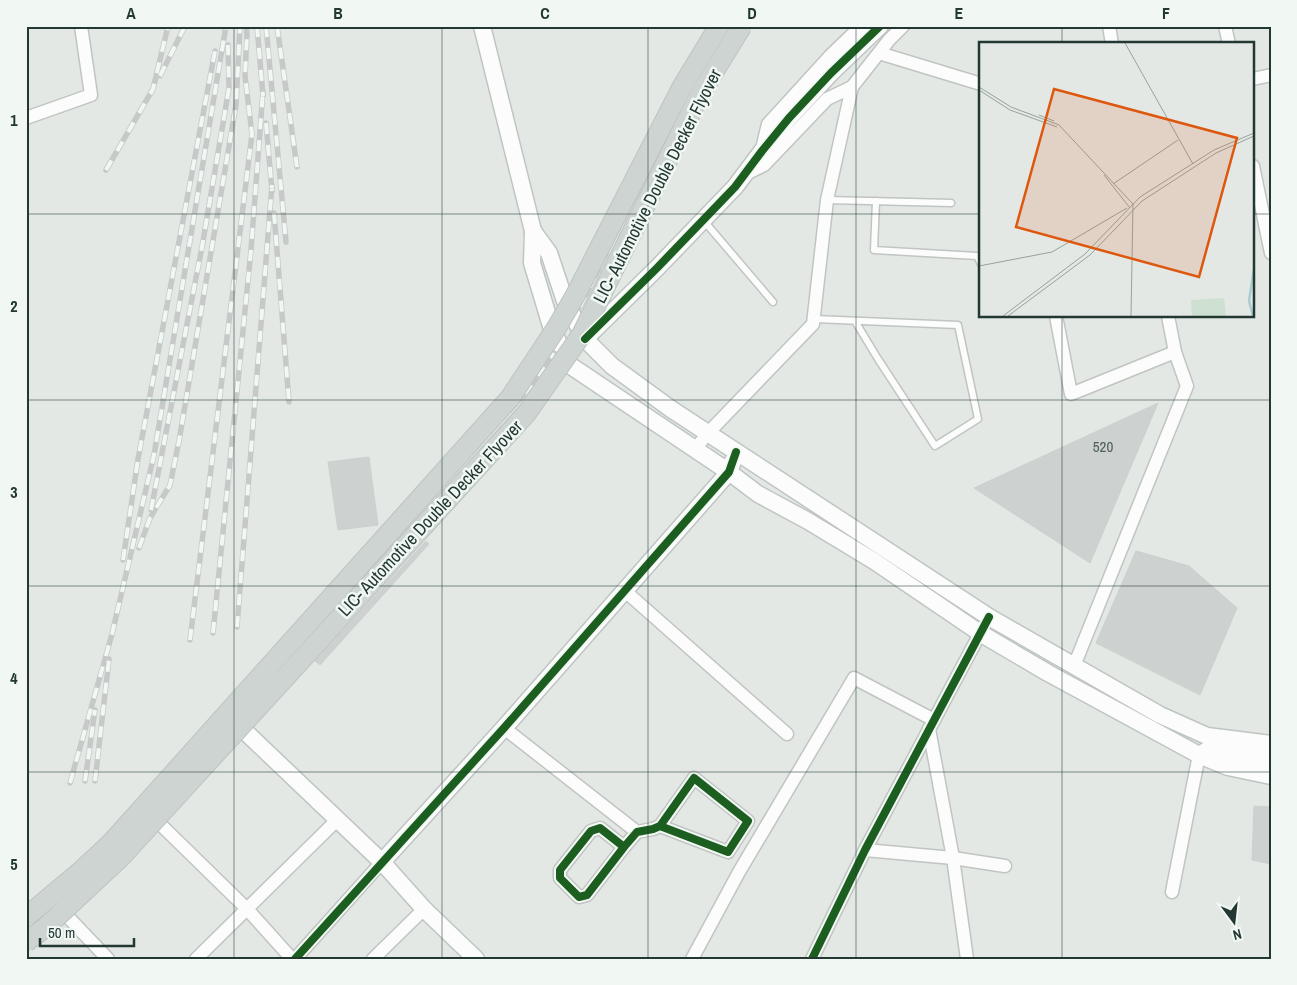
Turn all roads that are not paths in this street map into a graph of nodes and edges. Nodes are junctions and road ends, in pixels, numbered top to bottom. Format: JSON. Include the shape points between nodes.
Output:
{"nodes":[{"id":1,"x":81,"y":26,"type":"edge"},
{"id":2,"x":482,"y":26,"type":"edge"},
{"id":3,"x":708,"y":26,"type":"edge"},
{"id":4,"x":719,"y":26,"type":"edge"},
{"id":5,"x":742,"y":26,"type":"edge"},
{"id":6,"x":748,"y":26,"type":"edge"},
{"id":7,"x":861,"y":26,"type":"edge"},
{"id":8,"x":880,"y":26,"type":"edge"},
{"id":9,"x":903,"y":26,"type":"edge"},
{"id":10,"x":1109,"y":26,"type":"edge"},
{"id":11,"x":1225,"y":26,"type":"edge"},
{"id":12,"x":1112,"y":42,"type":"edge"},
{"id":13,"x":1229,"y":42,"type":"edge"},
{"id":14,"x":879,"y":53,"type":"junction"},
{"id":15,"x":1271,"y":75,"type":"edge"},
{"id":16,"x":1254,"y":78,"type":"edge"},
{"id":17,"x":979,"y":83,"type":"edge"},
{"id":18,"x":852,"y":87,"type":"junction"},
{"id":19,"x":26,"y":118,"type":"edge"},
{"id":20,"x":762,"y":151,"type":"junction"},
{"id":21,"x":1254,"y":171,"type":"edge"},
{"id":22,"x":744,"y":175,"type":"junction"},
{"id":23,"x":827,"y":200,"type":"junction"},
{"id":24,"x":876,"y":201,"type":"junction"},
{"id":25,"x":951,"y":203,"type":"dead end"},
{"id":26,"x":704,"y":220,"type":"junction"},
{"id":27,"x":532,"y":232,"type":"junction"},
{"id":28,"x":1271,"y":253,"type":"edge"},
{"id":29,"x":979,"y":260,"type":"edge"},
{"id":30,"x":565,"y":301,"type":"junction"},
{"id":31,"x":773,"y":302,"type":"dead end"},
{"id":32,"x":1056,"y":318,"type":"edge"},
{"id":33,"x":1168,"y":318,"type":"edge"},
{"id":34,"x":814,"y":319,"type":"junction"},
{"id":35,"x":855,"y":321,"type":"junction"},
{"id":36,"x":551,"y":326,"type":"junction"},
{"id":37,"x":585,"y":339,"type":"junction"},
{"id":38,"x":1176,"y":352,"type":"junction"},
{"id":39,"x":568,"y":364,"type":"junction"},
{"id":40,"x":709,"y":432,"type":"junction"},
{"id":41,"x":695,"y":449,"type":"junction"},
{"id":42,"x":736,"y":452,"type":"junction"},
{"id":43,"x":729,"y":472,"type":"junction"},
{"id":44,"x":625,"y":591,"type":"junction"},
{"id":45,"x":989,"y":617,"type":"junction"},
{"id":46,"x":980,"y":633,"type":"junction"},
{"id":47,"x":1074,"y":666,"type":"junction"},
{"id":48,"x":220,"y":709,"type":"junction"},
{"id":49,"x":931,"y":724,"type":"junction"},
{"id":50,"x":504,"y":728,"type":"junction"},
{"id":51,"x":244,"y":730,"type":"junction"},
{"id":52,"x":787,"y":734,"type":"dead end"},
{"id":53,"x":1271,"y":744,"type":"edge"},
{"id":54,"x":1209,"y":747,"type":"junction"},
{"id":55,"x":1271,"y":760,"type":"edge"},
{"id":56,"x":1271,"y":776,"type":"edge"},
{"id":57,"x":337,"y":820,"type":"junction"},
{"id":58,"x":159,"y":822,"type":"junction"},
{"id":59,"x":660,"y":826,"type":"junction"},
{"id":60,"x":637,"y":832,"type":"junction"},
{"id":61,"x":624,"y":848,"type":"junction"},
{"id":62,"x":864,"y":850,"type":"junction"},
{"id":63,"x":953,"y":858,"type":"junction"},
{"id":64,"x":382,"y":862,"type":"junction"},
{"id":65,"x":1005,"y":866,"type":"dead end"},
{"id":66,"x":1172,"y":892,"type":"dead end"},
{"id":67,"x":26,"y":909,"type":"edge"},
{"id":68,"x":248,"y":910,"type":"junction"},
{"id":69,"x":424,"y":910,"type":"junction"},
{"id":70,"x":66,"y":915,"type":"junction"},
{"id":71,"x":26,"y":917,"type":"edge"},
{"id":72,"x":26,"y":942,"type":"edge"},
{"id":73,"x":26,"y":948,"type":"edge"},
{"id":74,"x":108,"y":959,"type":"edge"},
{"id":75,"x":196,"y":959,"type":"edge"},
{"id":76,"x":292,"y":959,"type":"edge"},
{"id":77,"x":296,"y":959,"type":"edge"},
{"id":78,"x":373,"y":959,"type":"edge"},
{"id":79,"x":476,"y":959,"type":"edge"},
{"id":80,"x":692,"y":959,"type":"edge"},
{"id":81,"x":812,"y":959,"type":"edge"},
{"id":82,"x":967,"y":959,"type":"edge"}],
"edges":[{"from":1,"to":19,"type":"street","via":[[91,95]]},
{"from":2,"to":27,"type":"main road"},
{"from":3,"to":30,"type":"main road","via":[[675,83]]},
{"from":4,"to":71,"type":"main road","name":"LIC- Automotive Double Decker Flyover","bridge":true,"via":[[682,86],[575,296],[510,398],[111,843]]},
{"from":5,"to":72,"type":"main road","name":"LIC- Automotive Double Decker Flyover","bridge":true,"via":[[699,96],[582,334],[526,414],[122,856]]},
{"from":6,"to":37,"type":"main road","via":[[704,100]]},
{"from":7,"to":20,"type":"street","via":[[768,124]]},
{"from":8,"to":20,"type":"main road","via":[[789,118]]},
{"from":9,"to":14,"type":"street"},
{"from":10,"to":12,"type":"street"},
{"from":11,"to":13,"type":"street"},
{"from":14,"to":17,"type":"street"},
{"from":14,"to":18,"type":"street"},
{"from":15,"to":16,"type":"street"},
{"from":18,"to":22,"type":"street","via":[[827,99],[764,165]]},
{"from":18,"to":23,"type":"street"},
{"from":20,"to":22,"type":"main road"},
{"from":21,"to":28,"type":"street"},
{"from":22,"to":26,"type":"main road"},
{"from":23,"to":24,"type":"lane"},
{"from":23,"to":34,"type":"street"},
{"from":24,"to":25,"type":"lane"},
{"from":24,"to":29,"type":"lane","via":[[874,250],[977,256]]},
{"from":26,"to":31,"type":"lane"},
{"from":26,"to":37,"type":"main road"},
{"from":27,"to":30,"type":"main road","via":[[549,253]]},
{"from":27,"to":36,"type":"main road","via":[[532,263]]},
{"from":30,"to":36,"type":"main road"},
{"from":30,"to":37,"type":"main road"},
{"from":32,"to":38,"type":"street","via":[[1071,394]]},
{"from":33,"to":38,"type":"street"},
{"from":34,"to":35,"type":"lane"},
{"from":34,"to":40,"type":"street","via":[[813,324]]},
{"from":35,"to":35,"type":"lane","via":[[958,326],[978,419],[935,446]]},
{"from":36,"to":39,"type":"main road"},
{"from":36,"to":48,"type":"main road","via":[[505,395]]},
{"from":37,"to":39,"type":"main road"},
{"from":37,"to":40,"type":"main road","via":[[612,366]]},
{"from":38,"to":47,"type":"street","via":[[1187,386]]},
{"from":39,"to":41,"type":"main road"},
{"from":39,"to":51,"type":"main road","via":[[530,419]]},
{"from":40,"to":41,"type":"street"},
{"from":40,"to":42,"type":"main road"},
{"from":41,"to":43,"type":"main road"},
{"from":42,"to":43,"type":"main road"},
{"from":42,"to":45,"type":"main road"},
{"from":43,"to":44,"type":"main road"},
{"from":43,"to":46,"type":"main road","via":[[758,494],[874,561]]},
{"from":44,"to":50,"type":"main road"},
{"from":44,"to":52,"type":"street"},
{"from":45,"to":46,"type":"street"},
{"from":45,"to":47,"type":"main road"},
{"from":46,"to":49,"type":"street"},
{"from":46,"to":54,"type":"main road","via":[[1048,673]]},
{"from":47,"to":54,"type":"main road"},
{"from":48,"to":51,"type":"main road"},
{"from":48,"to":67,"type":"main road","via":[[106,839]]},
{"from":49,"to":62,"type":"street"},
{"from":49,"to":63,"type":"street"},
{"from":49,"to":80,"type":"street","via":[[854,678]]},
{"from":50,"to":60,"type":"street"},
{"from":50,"to":64,"type":"main road"},
{"from":51,"to":57,"type":"main road"},
{"from":51,"to":58,"type":"main road"},
{"from":53,"to":54,"type":"main road"},
{"from":54,"to":55,"type":"main road"},
{"from":54,"to":56,"type":"main road","via":[[1228,767]]},
{"from":54,"to":66,"type":"street"},
{"from":57,"to":64,"type":"main road"},
{"from":57,"to":68,"type":"street"},
{"from":58,"to":68,"type":"street"},
{"from":58,"to":70,"type":"main road"},
{"from":59,"to":59,"type":"street","via":[[694,778],[748,821],[728,852]]},
{"from":59,"to":60,"type":"street"},
{"from":60,"to":61,"type":"street"},
{"from":61,"to":61,"type":"street","via":[[596,828],[560,870],[560,878],[579,897],[587,895]]},
{"from":62,"to":63,"type":"street"},
{"from":62,"to":81,"type":"street"},
{"from":63,"to":65,"type":"street"},
{"from":63,"to":82,"type":"street"},
{"from":64,"to":69,"type":"main road"},
{"from":64,"to":77,"type":"street"},
{"from":68,"to":75,"type":"street"},
{"from":68,"to":76,"type":"street"},
{"from":69,"to":78,"type":"street"},
{"from":69,"to":79,"type":"main road"},
{"from":70,"to":73,"type":"main road"},
{"from":70,"to":74,"type":"street"}]}
